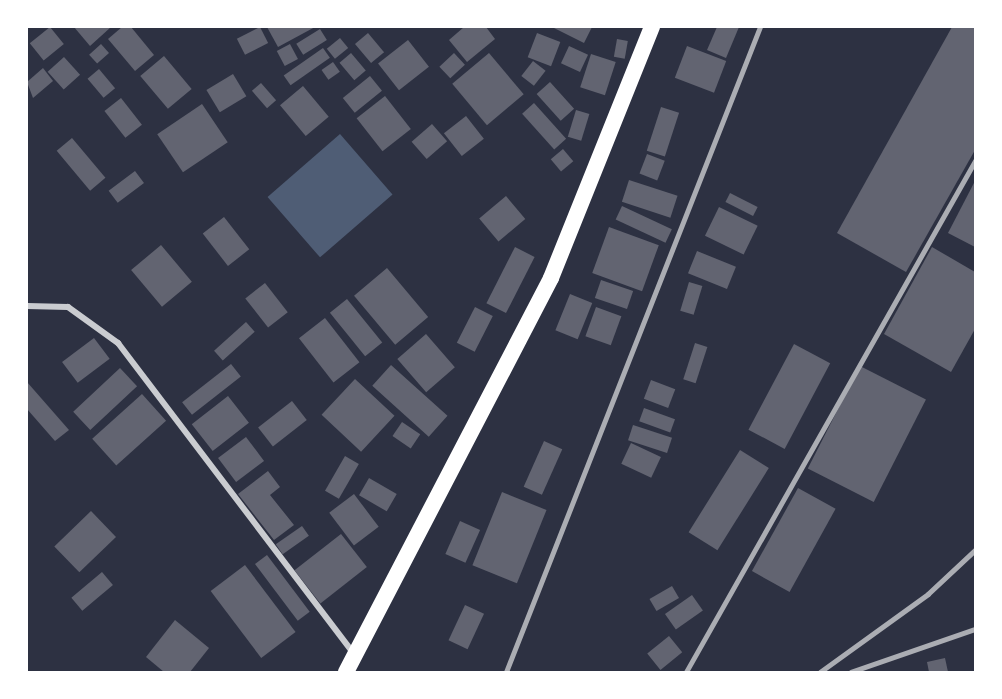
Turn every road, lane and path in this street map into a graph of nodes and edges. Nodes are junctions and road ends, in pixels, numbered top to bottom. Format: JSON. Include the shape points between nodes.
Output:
{"nodes":[{"id":1,"x":652,"y":27,"type":"edge"},
{"id":2,"x":27,"y":306,"type":"edge"},
{"id":3,"x":355,"y":656,"type":"junction"},
{"id":4,"x":346,"y":672,"type":"edge"}],
"edges":[{"from":1,"to":3,"type":"highway","via":[[551,278]]},
{"from":2,"to":3,"type":"street","via":[[68,307],[118,343]]},
{"from":3,"to":4,"type":"highway"}]}
